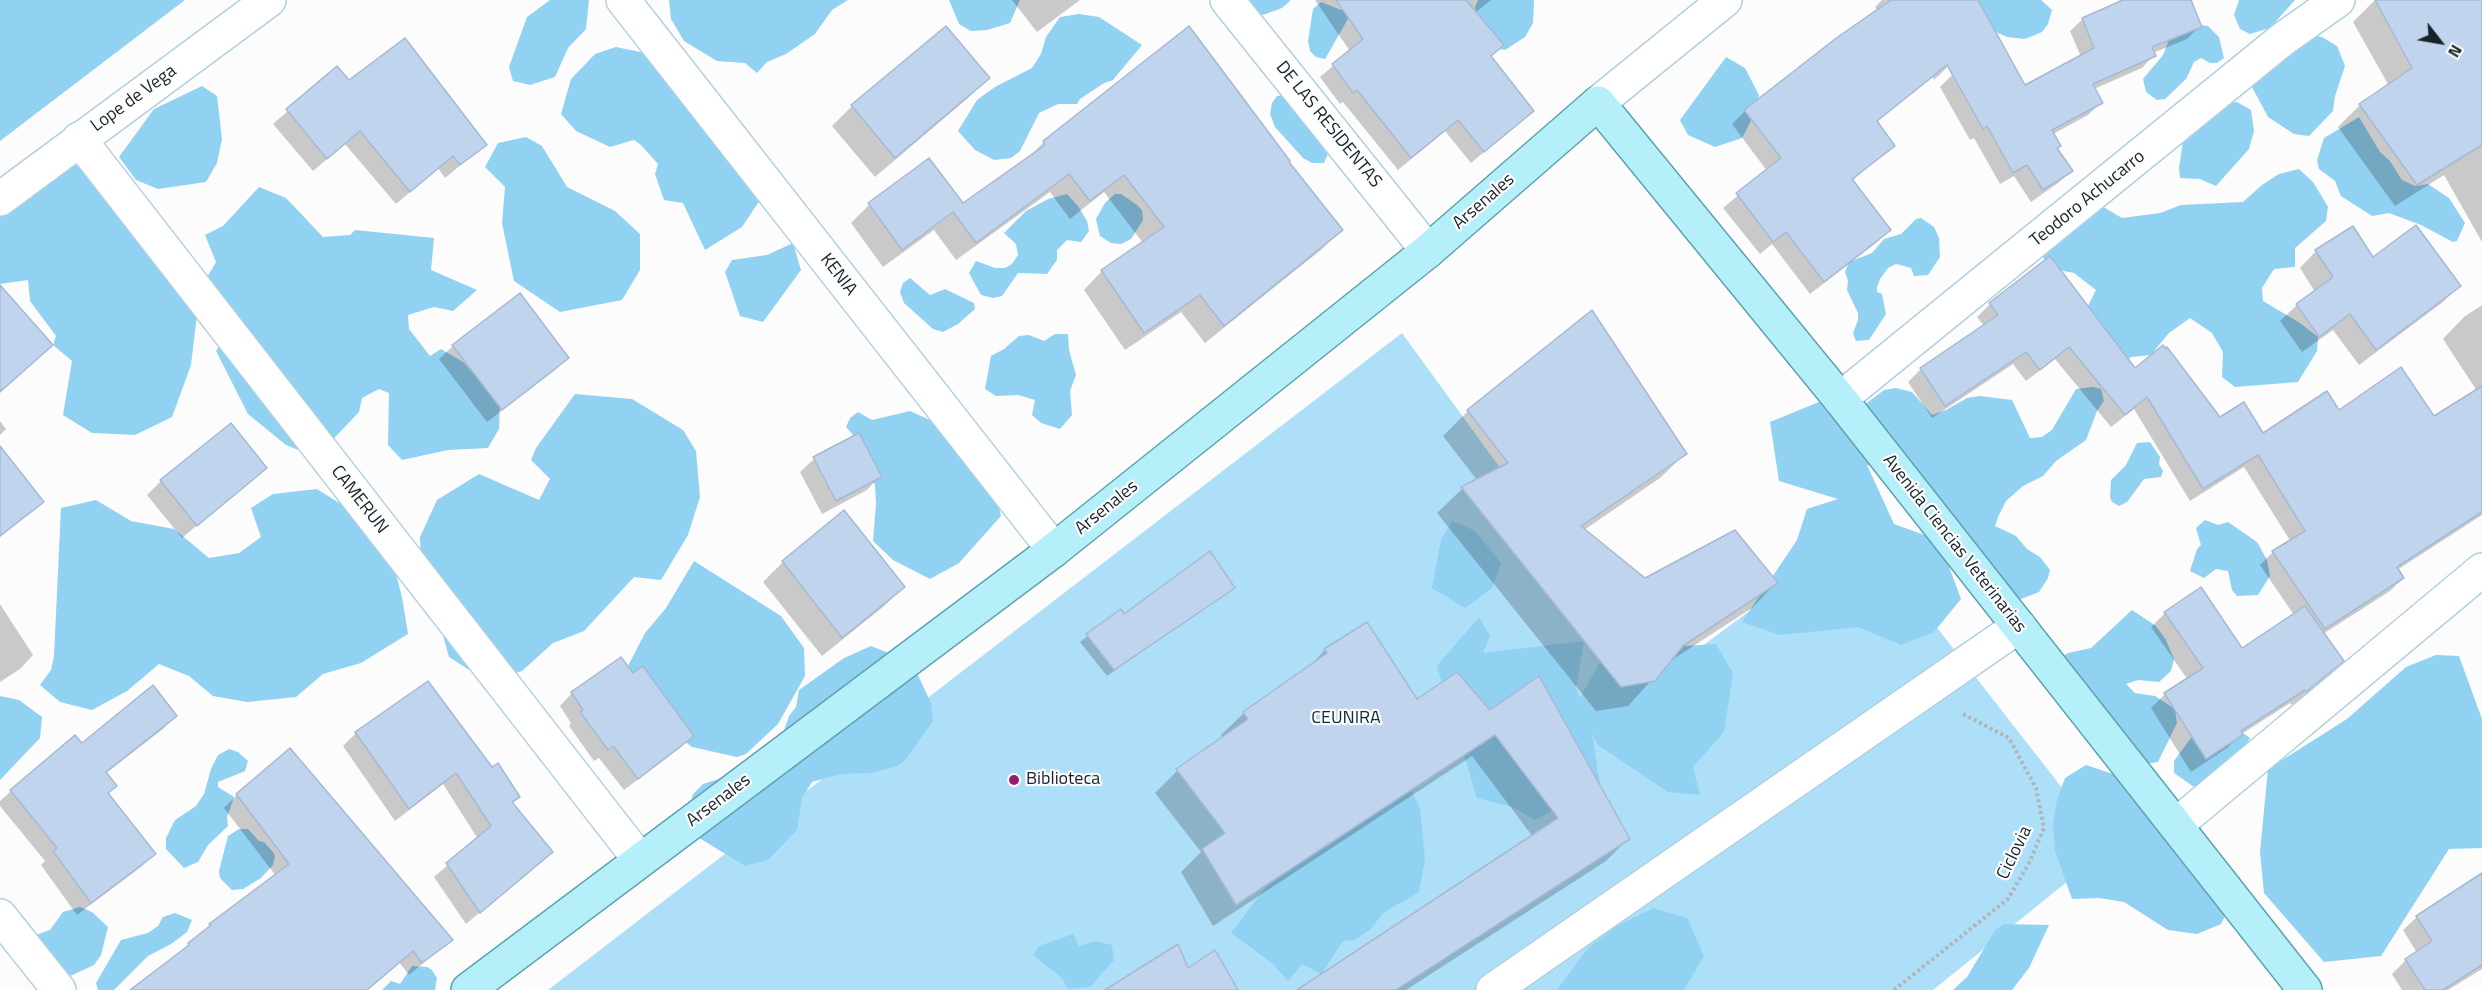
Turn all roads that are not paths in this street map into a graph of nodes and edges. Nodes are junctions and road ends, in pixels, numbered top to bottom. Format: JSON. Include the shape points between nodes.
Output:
{"nodes":[{"id":1,"x":269,"y":0,"type":"edge"},
{"id":2,"x":623,"y":0,"type":"edge"},
{"id":3,"x":1227,"y":0,"type":"edge"},
{"id":4,"x":1725,"y":0,"type":"edge"},
{"id":5,"x":2338,"y":0,"type":"edge"},
{"id":6,"x":1598,"y":103,"type":"junction"},
{"id":7,"x":79,"y":139,"type":"junction"},
{"id":8,"x":0,"y":199,"type":"edge"},
{"id":9,"x":1428,"y":251,"type":"junction"},
{"id":10,"x":1840,"y":399,"type":"junction"},
{"id":11,"x":1054,"y":550,"type":"junction"},
{"id":12,"x":2482,"y":570,"type":"edge"},
{"id":13,"x":2019,"y":626,"type":"junction"},
{"id":14,"x":2176,"y":825,"type":"junction"},
{"id":15,"x":640,"y":860,"type":"junction"},
{"id":16,"x":0,"y":916,"type":"edge"},
{"id":17,"x":59,"y":990,"type":"edge"},
{"id":18,"x":468,"y":990,"type":"edge"},
{"id":19,"x":1493,"y":990,"type":"edge"},
{"id":20,"x":2305,"y":990,"type":"edge"}],
"edges":[{"from":1,"to":7,"type":"street","name":"Lope de Vega"},
{"from":2,"to":11,"type":"street","name":"KENIA"},
{"from":3,"to":9,"type":"street","name":"DE LAS RESIDENTAS"},
{"from":4,"to":6,"type":"street","name":"Arsenales"},
{"from":5,"to":10,"type":"street","name":"Teodoro Achucarro","via":[[2283,39]]},
{"from":6,"to":9,"type":"main road","name":"Arsenales"},
{"from":6,"to":10,"type":"main road","name":"Avenida Ciencias Veterinarias"},
{"from":7,"to":8,"type":"street","name":"Lope de Vega"},
{"from":7,"to":15,"type":"street","name":"CAMERUN"},
{"from":9,"to":11,"type":"main road","name":"Arsenales"},
{"from":10,"to":13,"type":"main road","name":"Avenida Ciencias Veterinarias"},
{"from":11,"to":15,"type":"main road","name":"Arsenales"},
{"from":12,"to":14,"type":"street"},
{"from":13,"to":14,"type":"main road","name":"Avenida Ciencias Veterinarias"},
{"from":13,"to":19,"type":"street"},
{"from":14,"to":20,"type":"main road","name":"Avenida Ciencias Veterinarias"},
{"from":15,"to":18,"type":"main road","name":"Arsenales"},
{"from":16,"to":17,"type":"street"}]}
